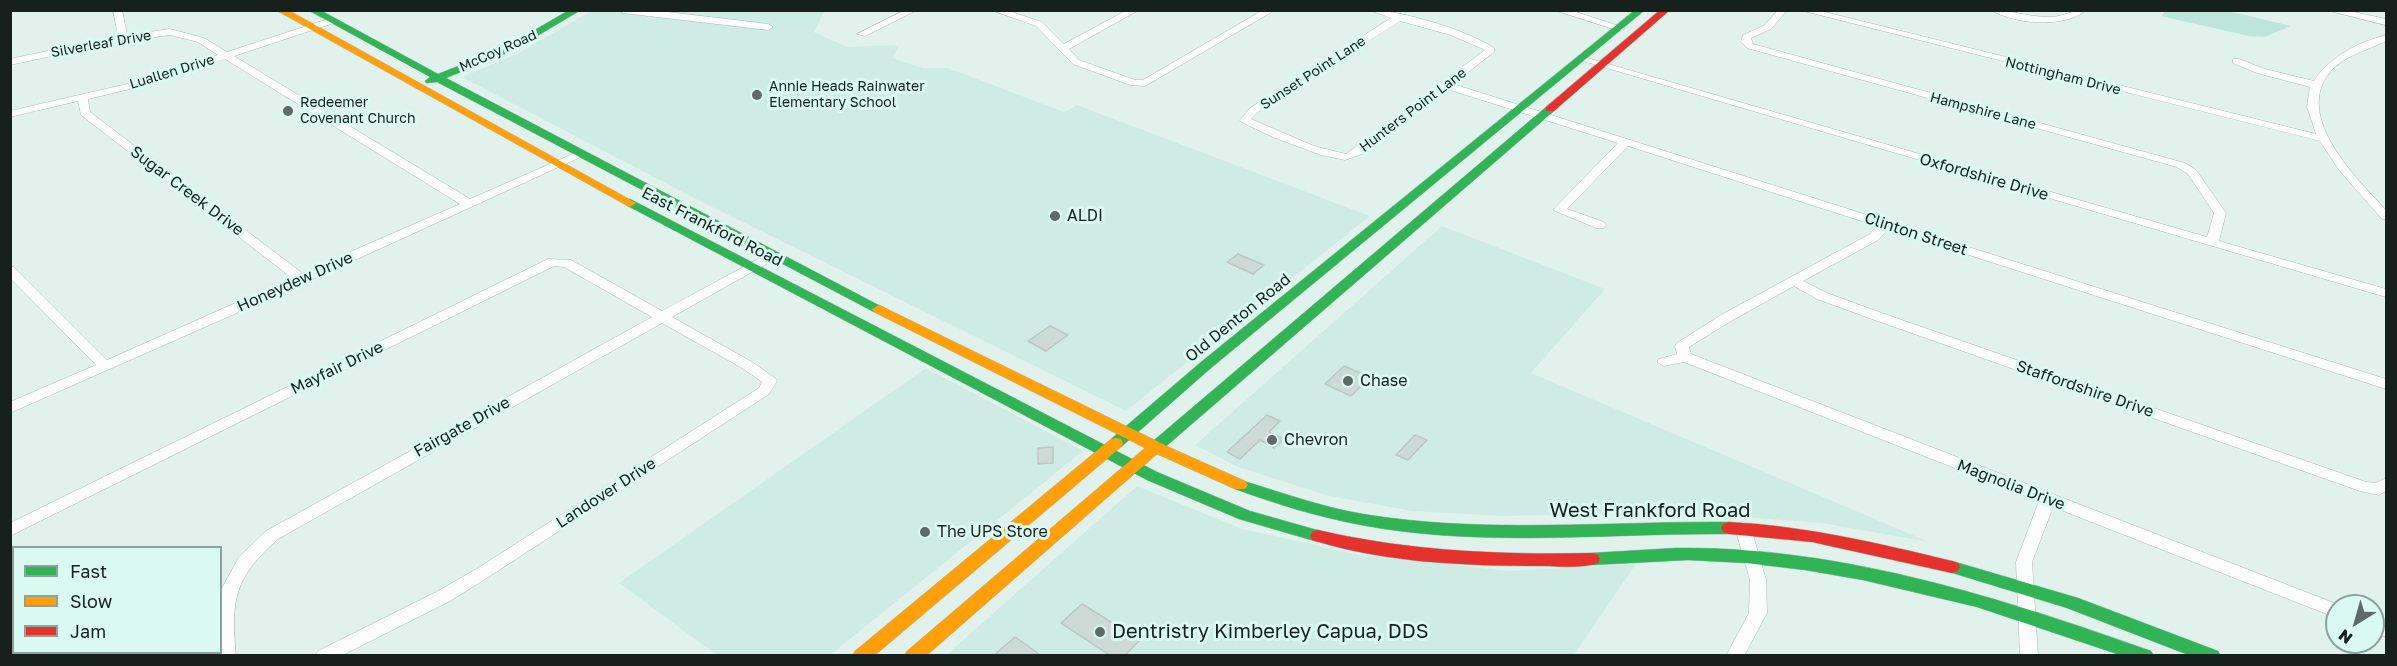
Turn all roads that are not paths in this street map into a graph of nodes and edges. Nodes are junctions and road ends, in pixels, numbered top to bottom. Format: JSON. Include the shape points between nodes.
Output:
{"nodes":[{"id":1,"x":117,"y":10,"type":"edge"},
{"id":2,"x":280,"y":10,"type":"edge"},
{"id":3,"x":312,"y":10,"type":"edge"},
{"id":4,"x":577,"y":10,"type":"edge"},
{"id":5,"x":623,"y":10,"type":"edge"},
{"id":6,"x":913,"y":10,"type":"edge"},
{"id":7,"x":1134,"y":10,"type":"edge"},
{"id":8,"x":1271,"y":10,"type":"edge"},
{"id":9,"x":1373,"y":10,"type":"edge"},
{"id":10,"x":1558,"y":10,"type":"edge"},
{"id":11,"x":1641,"y":10,"type":"edge"},
{"id":12,"x":1666,"y":10,"type":"edge"},
{"id":13,"x":1784,"y":10,"type":"edge"},
{"id":14,"x":1804,"y":10,"type":"edge"},
{"id":15,"x":1995,"y":10,"type":"edge"},
{"id":16,"x":2082,"y":10,"type":"edge"},
{"id":17,"x":2330,"y":10,"type":"edge"},
{"id":18,"x":997,"y":11,"type":"edge"},
{"id":19,"x":1398,"y":18,"type":"junction"},
{"id":20,"x":331,"y":21,"type":"junction"},
{"id":21,"x":2386,"y":22,"type":"edge"},
{"id":22,"x":768,"y":27,"type":"dead end"},
{"id":23,"x":312,"y":28,"type":"junction"},
{"id":24,"x":1620,"y":28,"type":"junction"},
{"id":25,"x":862,"y":34,"type":"dead end"},
{"id":26,"x":2386,"y":38,"type":"edge"},
{"id":27,"x":123,"y":39,"type":"junction"},
{"id":28,"x":1064,"y":48,"type":"junction"},
{"id":29,"x":228,"y":55,"type":"junction"},
{"id":30,"x":1581,"y":59,"type":"junction"},
{"id":31,"x":2236,"y":61,"type":"dead end"},
{"id":32,"x":10,"y":62,"type":"edge"},
{"id":33,"x":1602,"y":66,"type":"junction"},
{"id":34,"x":436,"y":78,"type":"junction"},
{"id":35,"x":1446,"y":85,"type":"junction"},
{"id":36,"x":2316,"y":85,"type":"junction"},
{"id":37,"x":416,"y":86,"type":"junction"},
{"id":38,"x":83,"y":97,"type":"junction"},
{"id":39,"x":1521,"y":109,"type":"junction"},
{"id":40,"x":10,"y":114,"type":"edge"},
{"id":41,"x":1543,"y":116,"type":"junction"},
{"id":42,"x":2323,"y":139,"type":"junction"},
{"id":43,"x":1296,"y":142,"type":"joint"},
{"id":44,"x":1626,"y":142,"type":"junction"},
{"id":45,"x":579,"y":155,"type":"junction"},
{"id":46,"x":558,"y":165,"type":"junction"},
{"id":47,"x":469,"y":204,"type":"junction"},
{"id":48,"x":2386,"y":216,"type":"edge"},
{"id":49,"x":1600,"y":225,"type":"dead end"},
{"id":50,"x":1886,"y":225,"type":"junction"},
{"id":51,"x":2212,"y":243,"type":"junction"},
{"id":52,"x":773,"y":255,"type":"junction"},
{"id":53,"x":1334,"y":260,"type":"junction"},
{"id":54,"x":753,"y":267,"type":"junction"},
{"id":55,"x":10,"y":270,"type":"edge"},
{"id":56,"x":1362,"y":271,"type":"junction"},
{"id":57,"x":302,"y":279,"type":"junction"},
{"id":58,"x":1794,"y":281,"type":"junction"},
{"id":59,"x":2386,"y":293,"type":"edge"},
{"id":60,"x":662,"y":316,"type":"junction"},
{"id":61,"x":966,"y":353,"type":"junction"},
{"id":62,"x":1685,"y":357,"type":"junction"},
{"id":63,"x":1665,"y":362,"type":"dead end"},
{"id":64,"x":105,"y":366,"type":"junction"},
{"id":65,"x":945,"y":367,"type":"junction"},
{"id":66,"x":2386,"y":384,"type":"edge"},
{"id":67,"x":10,"y":408,"type":"edge"},
{"id":68,"x":1127,"y":432,"type":"junction"},
{"id":69,"x":1155,"y":447,"type":"junction"},
{"id":70,"x":1106,"y":453,"type":"junction"},
{"id":71,"x":1133,"y":466,"type":"junction"},
{"id":72,"x":2384,"y":490,"type":"edge"},
{"id":73,"x":2048,"y":499,"type":"junction"},
{"id":74,"x":1743,"y":528,"type":"junction"},
{"id":75,"x":10,"y":530,"type":"edge"},
{"id":76,"x":1751,"y":558,"type":"junction"},
{"id":77,"x":2025,"y":586,"type":"junction"},
{"id":78,"x":2325,"y":606,"type":"edge"},
{"id":79,"x":2026,"y":616,"type":"junction"},
{"id":80,"x":874,"y":644,"type":"junction"},
{"id":81,"x":227,"y":656,"type":"edge"},
{"id":82,"x":324,"y":656,"type":"edge"},
{"id":83,"x":861,"y":656,"type":"edge"},
{"id":84,"x":891,"y":656,"type":"edge"},
{"id":85,"x":913,"y":656,"type":"edge"},
{"id":86,"x":1735,"y":656,"type":"edge"},
{"id":87,"x":2029,"y":656,"type":"edge"},
{"id":88,"x":2145,"y":656,"type":"edge"},
{"id":89,"x":2212,"y":656,"type":"edge"}],
"edges":[{"from":1,"to":27,"type":"street"},
{"from":2,"to":23,"type":"main road","name":"East Frankford Road"},
{"from":3,"to":20,"type":"main road","name":"East Frankford Road"},
{"from":4,"to":34,"type":"main road","name":"McCoy Road","via":[[507,50]]},
{"from":5,"to":22,"type":"street"},
{"from":6,"to":25,"type":"street"},
{"from":7,"to":28,"type":"street"},
{"from":8,"to":28,"type":"street","via":[[1145,83],[1084,66]]},
{"from":9,"to":19,"type":"street"},
{"from":10,"to":24,"type":"street"},
{"from":11,"to":24,"type":"main road","name":"Old Denton Road"},
{"from":12,"to":33,"type":"main road"},
{"from":13,"to":51,"type":"street","name":"Hampshire Lane","via":[[1768,27],[1746,37],[1746,42],[2181,165],[2192,172],[2220,213]]},
{"from":14,"to":42,"type":"street","name":"Nottingham Drive"},
{"from":15,"to":16,"type":"street","via":[[2056,19]]},
{"from":17,"to":21,"type":"street"},
{"from":18,"to":28,"type":"street","via":[[1039,24]]},
{"from":19,"to":35,"type":"street","name":"Hunters Point Lane","via":[[1485,44],[1491,50]]},
{"from":19,"to":43,"type":"street","name":"Sunset Point Lane","via":[[1254,110],[1245,120]]},
{"from":20,"to":23,"type":"street","name":"Luallen Drive"},
{"from":20,"to":34,"type":"main road","name":"East Frankford Road"},
{"from":23,"to":29,"type":"street","name":"Luallen Drive"},
{"from":23,"to":37,"type":"main road","name":"East Frankford Road"},
{"from":24,"to":30,"type":"main road","name":"Old Denton Road"},
{"from":26,"to":36,"type":"street","via":[[2326,69]]},
{"from":27,"to":29,"type":"street","name":"Silverleaf Drive","via":[[170,32],[201,39]]},
{"from":27,"to":32,"type":"street","name":"Silverleaf Drive"},
{"from":29,"to":38,"type":"street","name":"Luallen Drive","via":[[143,83]]},
{"from":29,"to":47,"type":"street","name":"Silverleaf Drive"},
{"from":30,"to":33,"type":"street","name":"Oxfordshire Drive"},
{"from":30,"to":39,"type":"main road","name":"Old Denton Road"},
{"from":31,"to":36,"type":"street"},
{"from":33,"to":41,"type":"main road"},
{"from":33,"to":51,"type":"street","name":"Oxfordshire Drive"},
{"from":34,"to":37,"type":"main road","name":"McCoy Road"},
{"from":34,"to":45,"type":"main road","name":"East Frankford Road"},
{"from":35,"to":39,"type":"street","name":"Clinton Street"},
{"from":35,"to":43,"type":"street","name":"Hunters Point Lane","via":[[1347,157]]},
{"from":36,"to":42,"type":"street","via":[[2312,110]]},
{"from":37,"to":46,"type":"main road","name":"East Frankford Road"},
{"from":38,"to":40,"type":"street","name":"Luallen Drive"},
{"from":38,"to":57,"type":"street","name":"Sugar Creek Drive","via":[[85,113]]},
{"from":39,"to":41,"type":"street","name":"Clinton Street"},
{"from":39,"to":53,"type":"main road","name":"Old Denton Road"},
{"from":41,"to":44,"type":"street","name":"Clinton Street"},
{"from":41,"to":56,"type":"main road"},
{"from":42,"to":48,"type":"street"},
{"from":44,"to":49,"type":"street","via":[[1559,210]]},
{"from":44,"to":50,"type":"street","name":"Clinton Street"},
{"from":45,"to":46,"type":"street","name":"Honeydew Drive"},
{"from":45,"to":52,"type":"main road","name":"East Frankford Road"},
{"from":46,"to":47,"type":"street","name":"Honeydew Drive"},
{"from":46,"to":54,"type":"main road","name":"East Frankford Road"},
{"from":47,"to":57,"type":"street","name":"Honeydew Drive"},
{"from":50,"to":58,"type":"street","via":[[1874,237]]},
{"from":50,"to":66,"type":"street","name":"Clinton Street"},
{"from":51,"to":59,"type":"street","name":"Oxfordshire Drive"},
{"from":52,"to":54,"type":"street","name":"Fairgate Drive"},
{"from":52,"to":61,"type":"main road","name":"East Frankford Road"},
{"from":53,"to":56,"type":"main road"},
{"from":53,"to":68,"type":"main road","name":"Old Denton Road"},
{"from":54,"to":60,"type":"street","name":"Fairgate Drive"},
{"from":54,"to":65,"type":"main road","name":"East Frankford Road"},
{"from":55,"to":64,"type":"street"},
{"from":56,"to":69,"type":"main road"},
{"from":57,"to":64,"type":"street","name":"Honeydew Drive"},
{"from":58,"to":62,"type":"street","via":[[1682,346]]},
{"from":58,"to":72,"type":"street","name":"Staffordshire Drive","via":[[1874,315],[2366,487]]},
{"from":60,"to":75,"type":"street","name":"Mayfair Drive","via":[[567,263],[552,262]]},
{"from":60,"to":81,"type":"street","name":"Fairgate Drive","via":[[272,535],[258,546],[226,594]]},
{"from":60,"to":82,"type":"street","name":"Landover Drive","via":[[770,381],[764,391],[484,572]]},
{"from":61,"to":65,"type":"main road"},
{"from":61,"to":68,"type":"main road","name":"East Frankford Road"},
{"from":62,"to":63,"type":"street"},
{"from":62,"to":73,"type":"street","name":"Magnolia Drive"},
{"from":64,"to":67,"type":"street","name":"Honeydew Drive"},
{"from":65,"to":70,"type":"main road","name":"East Frankford Road"},
{"from":68,"to":69,"type":"main road","name":"East Frankford Road"},
{"from":68,"to":70,"type":"main road","name":"Old Denton Road"},
{"from":69,"to":71,"type":"main road"},
{"from":69,"to":74,"type":"main road","name":"West Frankford Road","via":[[1204,471],[1271,496],[1379,521],[1492,531],[1642,526]]},
{"from":70,"to":71,"type":"main road","name":"East Frankford Road"},
{"from":70,"to":80,"type":"main road","name":"Old Denton Road"},
{"from":71,"to":76,"type":"main road","via":[[1170,486],[1235,511],[1298,531],[1380,548],[1490,558],[1681,554]]},
{"from":71,"to":85,"type":"main road"},
{"from":73,"to":77,"type":"street","via":[[2024,562]]},
{"from":73,"to":78,"type":"street","name":"Magnolia Drive"},
{"from":74,"to":76,"type":"street"},
{"from":74,"to":77,"type":"main road","name":"West Frankford Road","via":[[1881,549]]},
{"from":76,"to":79,"type":"main road","via":[[1919,584]]},
{"from":76,"to":86,"type":"street","via":[[1758,580],[1758,613]]},
{"from":77,"to":79,"type":"street"},
{"from":77,"to":89,"type":"main road","name":"West Frankford Road"},
{"from":79,"to":87,"type":"street"},
{"from":79,"to":88,"type":"main road"},
{"from":80,"to":83,"type":"main road","name":"Old Denton Road"},
{"from":80,"to":84,"type":"main road"}]}
